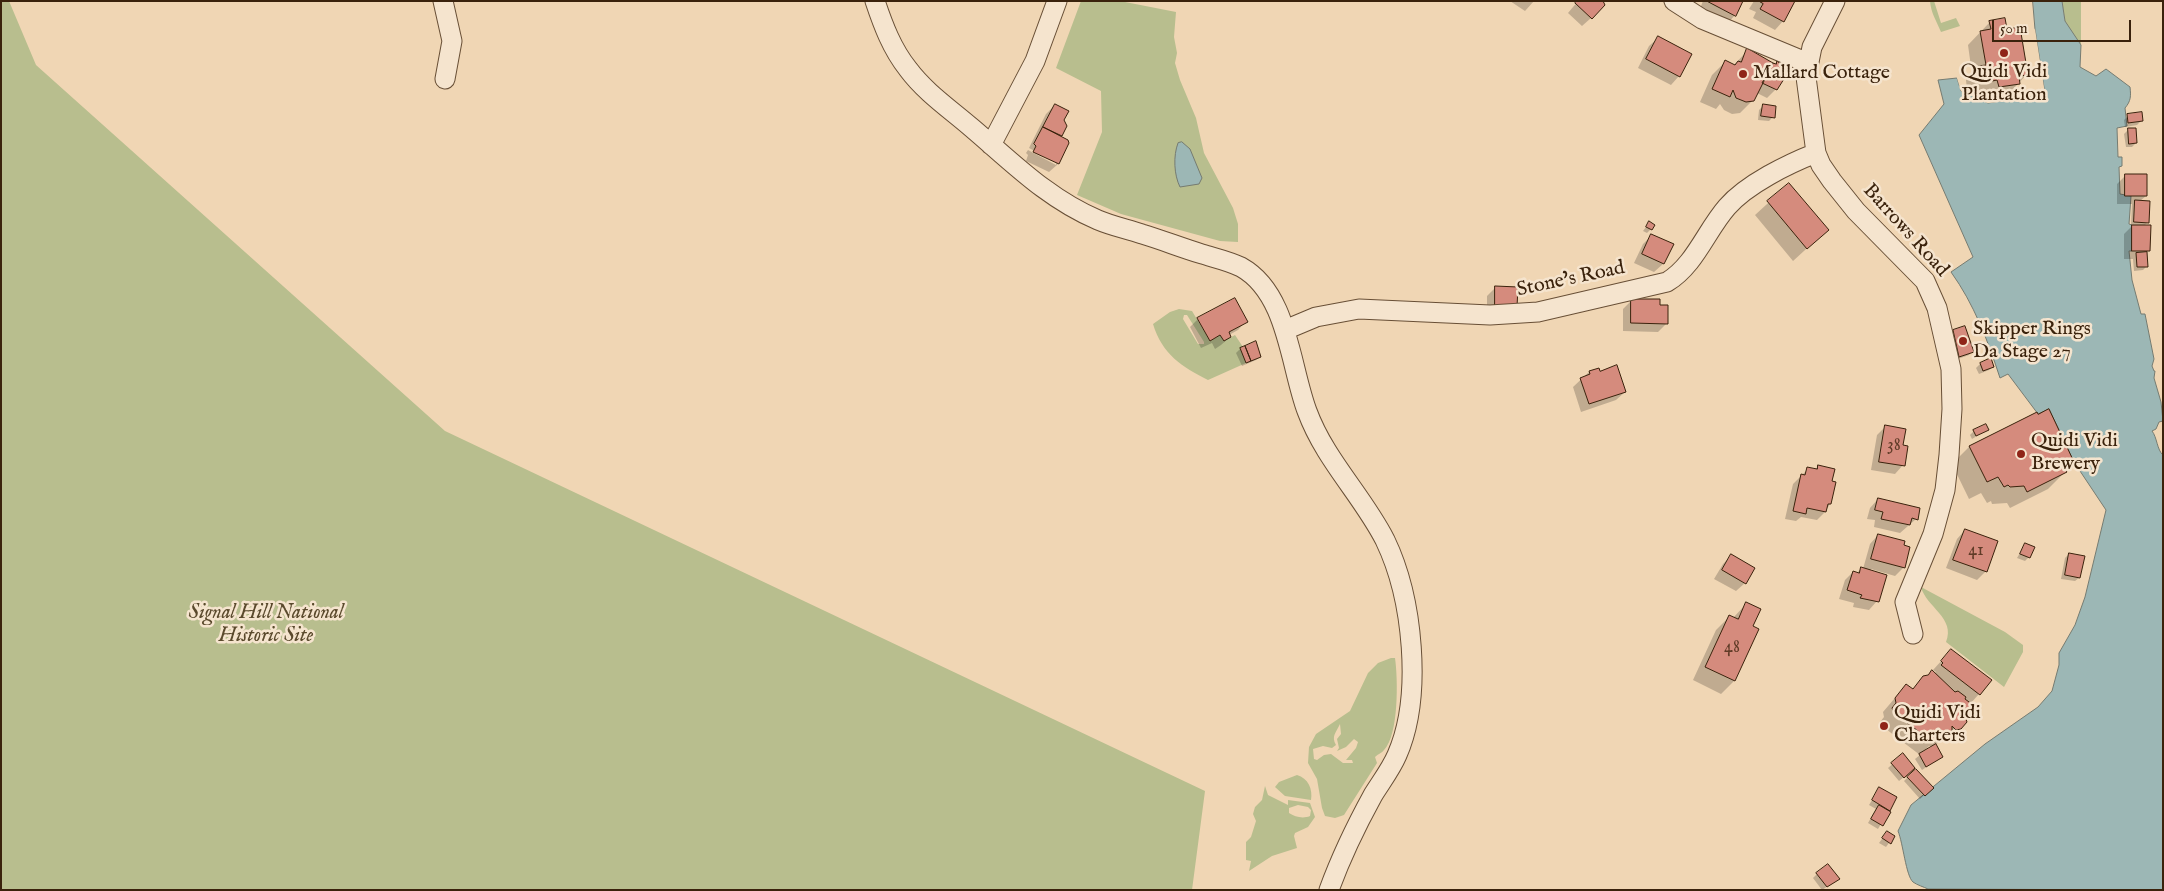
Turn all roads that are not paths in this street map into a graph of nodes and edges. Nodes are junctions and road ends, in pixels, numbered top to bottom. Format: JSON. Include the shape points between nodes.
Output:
{"nodes":[{"id":1,"x":443,"y":1,"type":"edge"},
{"id":2,"x":875,"y":1,"type":"edge"},
{"id":3,"x":1056,"y":1,"type":"edge"},
{"id":4,"x":1674,"y":1,"type":"edge"},
{"id":5,"x":1835,"y":1,"type":"edge"},
{"id":6,"x":1808,"y":63,"type":"junction"},
{"id":7,"x":445,"y":79,"type":"dead end"},
{"id":8,"x":991,"y":145,"type":"junction"},
{"id":9,"x":1816,"y":153,"type":"junction"},
{"id":10,"x":1285,"y":330,"type":"junction"},
{"id":11,"x":1913,"y":634,"type":"dead end"},
{"id":12,"x":1329,"y":890,"type":"edge"}],
"edges":[{"from":1,"to":7,"type":"street","via":[[452,41]]},
{"from":2,"to":8,"type":"street","via":[[887,34],[909,71]]},
{"from":3,"to":8,"type":"street","via":[[1035,61]]},
{"from":4,"to":6,"type":"street","via":[[1702,19]]},
{"from":5,"to":6,"type":"street","name":"Barrows Road","via":[[1818,33]]},
{"from":6,"to":9,"type":"street","name":"Barrows Road","via":[[1806,77]]},
{"from":8,"to":10,"type":"street","via":[[1019,171],[1075,210],[1242,268],[1261,284]]},
{"from":9,"to":10,"type":"street","name":"Stone's Road","via":[[1796,160],[1739,196],[1680,274],[1667,282],[1538,312],[1490,315],[1359,309],[1316,317]]},
{"from":9,"to":11,"type":"street","name":"Barrows Road","via":[[1856,211],[1925,282],[1938,308],[1948,352],[1953,384],[1949,456],[1938,518],[1905,602]]},
{"from":10,"to":12,"type":"street","via":[[1307,412],[1322,445],[1378,526],[1391,554],[1403,588],[1410,633],[1411,679],[1405,733],[1396,757],[1352,835]]}]}
